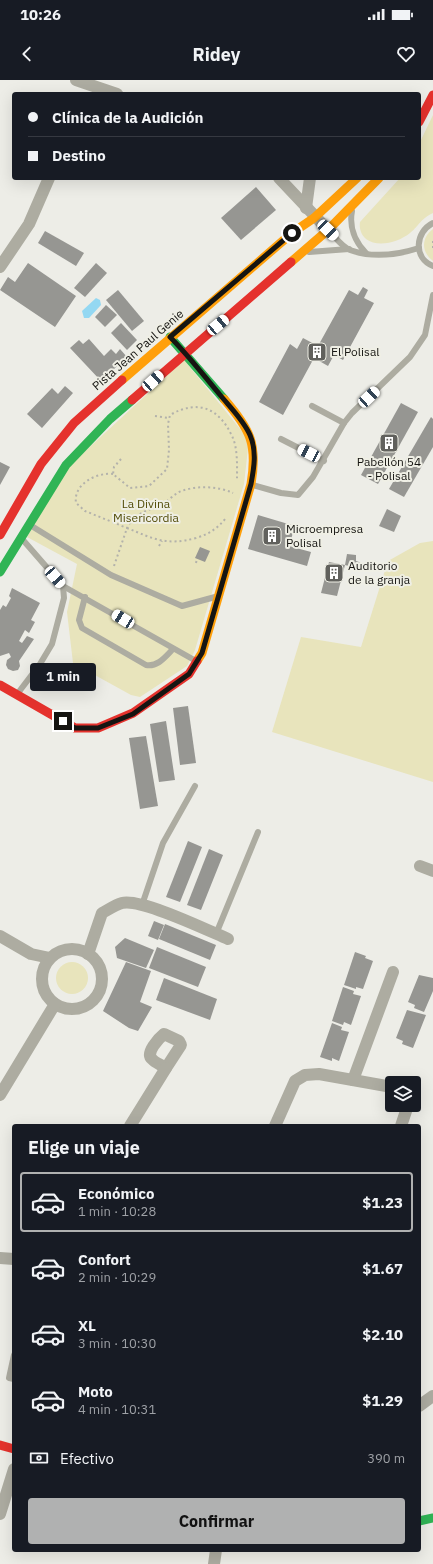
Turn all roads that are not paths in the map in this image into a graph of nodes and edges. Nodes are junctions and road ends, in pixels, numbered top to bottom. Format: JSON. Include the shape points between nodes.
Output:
{"nodes":[{"id":1,"x":76,"y":80,"type":"edge"},
{"id":2,"x":88,"y":89,"type":"edge"},
{"id":3,"x":105,"y":92,"type":"edge"},
{"id":4,"x":433,"y":95,"type":"edge"},
{"id":5,"x":421,"y":118,"type":"edge"},
{"id":6,"x":48,"y":180,"type":"edge"},
{"id":7,"x":281,"y":180,"type":"edge"},
{"id":8,"x":310,"y":180,"type":"edge"},
{"id":9,"x":355,"y":180,"type":"edge"},
{"id":10,"x":377,"y":180,"type":"edge"},
{"id":11,"x":353,"y":206,"type":"junction"},
{"id":12,"x":306,"y":208,"type":"junction"},
{"id":13,"x":314,"y":218,"type":"junction"},
{"id":14,"x":433,"y":223,"type":"edge"},
{"id":15,"x":328,"y":230,"type":"junction"},
{"id":16,"x":418,"y":248,"type":"junction"},
{"id":17,"x":349,"y":249,"type":"junction"},
{"id":18,"x":304,"y":252,"type":"junction"},
{"id":19,"x":366,"y":253,"type":"junction"},
{"id":20,"x":433,"y":266,"type":"edge"},
{"id":21,"x":0,"y":267,"type":"edge"},
{"id":22,"x":433,"y":295,"type":"edge"},
{"id":23,"x":170,"y":337,"type":"junction"},
{"id":24,"x":186,"y":353,"type":"junction"},
{"id":25,"x":312,"y":406,"type":"dead end"},
{"id":26,"x":344,"y":423,"type":"junction"},
{"id":27,"x":281,"y":439,"type":"dead end"},
{"id":28,"x":324,"y":461,"type":"junction"},
{"id":29,"x":251,"y":484,"type":"junction"},
{"id":30,"x":3,"y":522,"type":"edge"},
{"id":31,"x":29,"y":525,"type":"junction"},
{"id":32,"x":0,"y":535,"type":"edge"},
{"id":33,"x":21,"y":537,"type":"junction"},
{"id":34,"x":0,"y":572,"type":"edge"},
{"id":35,"x":63,"y":586,"type":"junction"},
{"id":36,"x":220,"y":596,"type":"junction"},
{"id":37,"x":85,"y":597,"type":"junction"},
{"id":38,"x":173,"y":649,"type":"junction"},
{"id":39,"x":197,"y":661,"type":"junction"},
{"id":40,"x":0,"y":685,"type":"edge"},
{"id":41,"x":16,"y":694,"type":"junction"},
{"id":42,"x":195,"y":786,"type":"dead end"},
{"id":43,"x":258,"y":832,"type":"dead end"},
{"id":44,"x":420,"y":866,"type":"dead end"},
{"id":45,"x":433,"y":871,"type":"edge"},
{"id":46,"x":142,"y":905,"type":"junction"},
{"id":47,"x":216,"y":934,"type":"junction"},
{"id":48,"x":0,"y":936,"type":"edge"},
{"id":49,"x":228,"y":939,"type":"dead end"},
{"id":50,"x":88,"y":954,"type":"junction"},
{"id":51,"x":50,"y":958,"type":"junction"},
{"id":52,"x":393,"y":972,"type":"dead end"},
{"id":53,"x":55,"y":1004,"type":"junction"},
{"id":54,"x":166,"y":1068,"type":"dead end"},
{"id":55,"x":353,"y":1080,"type":"junction"},
{"id":56,"x":385,"y":1086,"type":"edge"},
{"id":57,"x":0,"y":1095,"type":"edge"},
{"id":58,"x":406,"y":1112,"type":"edge"},
{"id":59,"x":131,"y":1124,"type":"edge"},
{"id":60,"x":276,"y":1124,"type":"edge"},
{"id":61,"x":402,"y":1124,"type":"edge"},
{"id":62,"x":0,"y":1258,"type":"edge"},
{"id":63,"x":12,"y":1259,"type":"edge"},
{"id":64,"x":12,"y":1364,"type":"edge"},
{"id":65,"x":12,"y":1379,"type":"edge"},
{"id":66,"x":433,"y":1396,"type":"edge"},
{"id":67,"x":421,"y":1405,"type":"edge"},
{"id":68,"x":0,"y":1445,"type":"edge"},
{"id":69,"x":12,"y":1449,"type":"edge"},
{"id":70,"x":12,"y":1475,"type":"edge"},
{"id":71,"x":0,"y":1514,"type":"edge"},
{"id":72,"x":433,"y":1519,"type":"edge"},
{"id":73,"x":421,"y":1521,"type":"edge"},
{"id":74,"x":216,"y":1552,"type":"edge"},
{"id":75,"x":214,"y":1564,"type":"edge"}],
"edges":[{"from":1,"to":2,"type":"street"},
{"from":2,"to":3,"type":"street"},
{"from":4,"to":5,"type":"main road"},
{"from":6,"to":21,"type":"street","via":[[29,224]]},
{"from":7,"to":12,"type":"street"},
{"from":8,"to":12,"type":"street"},
{"from":9,"to":13,"type":"main road","name":"Pista Jean Paul Genie"},
{"from":10,"to":11,"type":"main road"},
{"from":11,"to":15,"type":"main road"},
{"from":11,"to":19,"type":"lane","via":[[351,216],[354,236]]},
{"from":12,"to":13,"type":"street"},
{"from":13,"to":15,"type":"street"},
{"from":13,"to":23,"type":"main road","name":"Pista Jean Paul Genie","via":[[292,233]]},
{"from":14,"to":16,"type":"lane","via":[[422,232]]},
{"from":15,"to":17,"type":"lane"},
{"from":15,"to":18,"type":"main road"},
{"from":16,"to":19,"type":"lane","via":[[384,255]]},
{"from":16,"to":20,"type":"lane","via":[[423,259]]},
{"from":17,"to":18,"type":"lane"},
{"from":17,"to":19,"type":"lane"},
{"from":18,"to":24,"type":"main road"},
{"from":22,"to":26,"type":"lane","via":[[425,335],[410,357]]},
{"from":23,"to":24,"type":"main road"},
{"from":23,"to":30,"type":"main road","name":"Pista Jean Paul Genie","via":[[74,423],[41,464]]},
{"from":24,"to":29,"type":"main road","via":[[238,416],[250,435],[254,448]]},
{"from":24,"to":31,"type":"main road","via":[[110,419],[66,464]]},
{"from":25,"to":26,"type":"lane"},
{"from":26,"to":28,"type":"lane"},
{"from":27,"to":28,"type":"lane"},
{"from":28,"to":29,"type":"lane","via":[[298,495]]},
{"from":29,"to":36,"type":"main road"},
{"from":30,"to":32,"type":"main road","name":"Pista Jean Paul Genie"},
{"from":30,"to":33,"type":"street"},
{"from":31,"to":33,"type":"main road"},
{"from":31,"to":36,"type":"lane","via":[[111,575],[182,606]]},
{"from":33,"to":34,"type":"main road"},
{"from":33,"to":35,"type":"lane"},
{"from":35,"to":37,"type":"lane"},
{"from":35,"to":41,"type":"lane","via":[[64,598],[52,644]]},
{"from":36,"to":39,"type":"main road","via":[[202,653]]},
{"from":37,"to":38,"type":"lane"},
{"from":37,"to":38,"type":"lane","via":[[79,620],[82,628],[146,665],[154,665],[161,661]]},
{"from":38,"to":39,"type":"lane"},
{"from":39,"to":41,"type":"main road","via":[[189,674],[133,714],[98,728],[75,728]]},
{"from":40,"to":41,"type":"main road"},
{"from":42,"to":46,"type":"lane","via":[[163,843]]},
{"from":43,"to":47,"type":"lane"},
{"from":44,"to":45,"type":"street"},
{"from":46,"to":47,"type":"street"},
{"from":46,"to":50,"type":"street","via":[[123,902],[102,913]]},
{"from":47,"to":49,"type":"street"},
{"from":48,"to":51,"type":"street","via":[[31,954]]},
{"from":50,"to":51,"type":"street","via":[[68,949]]},
{"from":50,"to":53,"type":"street","via":[[100,970],[99,990],[85,1005],[65,1008]]},
{"from":51,"to":53,"type":"street","via":[[44,967],[43,987]]},
{"from":52,"to":55,"type":"street"},
{"from":53,"to":57,"type":"street"},
{"from":54,"to":59,"type":"street"},
{"from":55,"to":56,"type":"street"},
{"from":55,"to":60,"type":"street","via":[[319,1074],[305,1075],[295,1081]]},
{"from":58,"to":61,"type":"street"},
{"from":62,"to":63,"type":"street"},
{"from":64,"to":65,"type":"lane","via":[[9,1378]]},
{"from":66,"to":67,"type":"street"},
{"from":68,"to":69,"type":"main road"},
{"from":70,"to":71,"type":"street"},
{"from":72,"to":73,"type":"main road"},
{"from":74,"to":75,"type":"street"}]}
